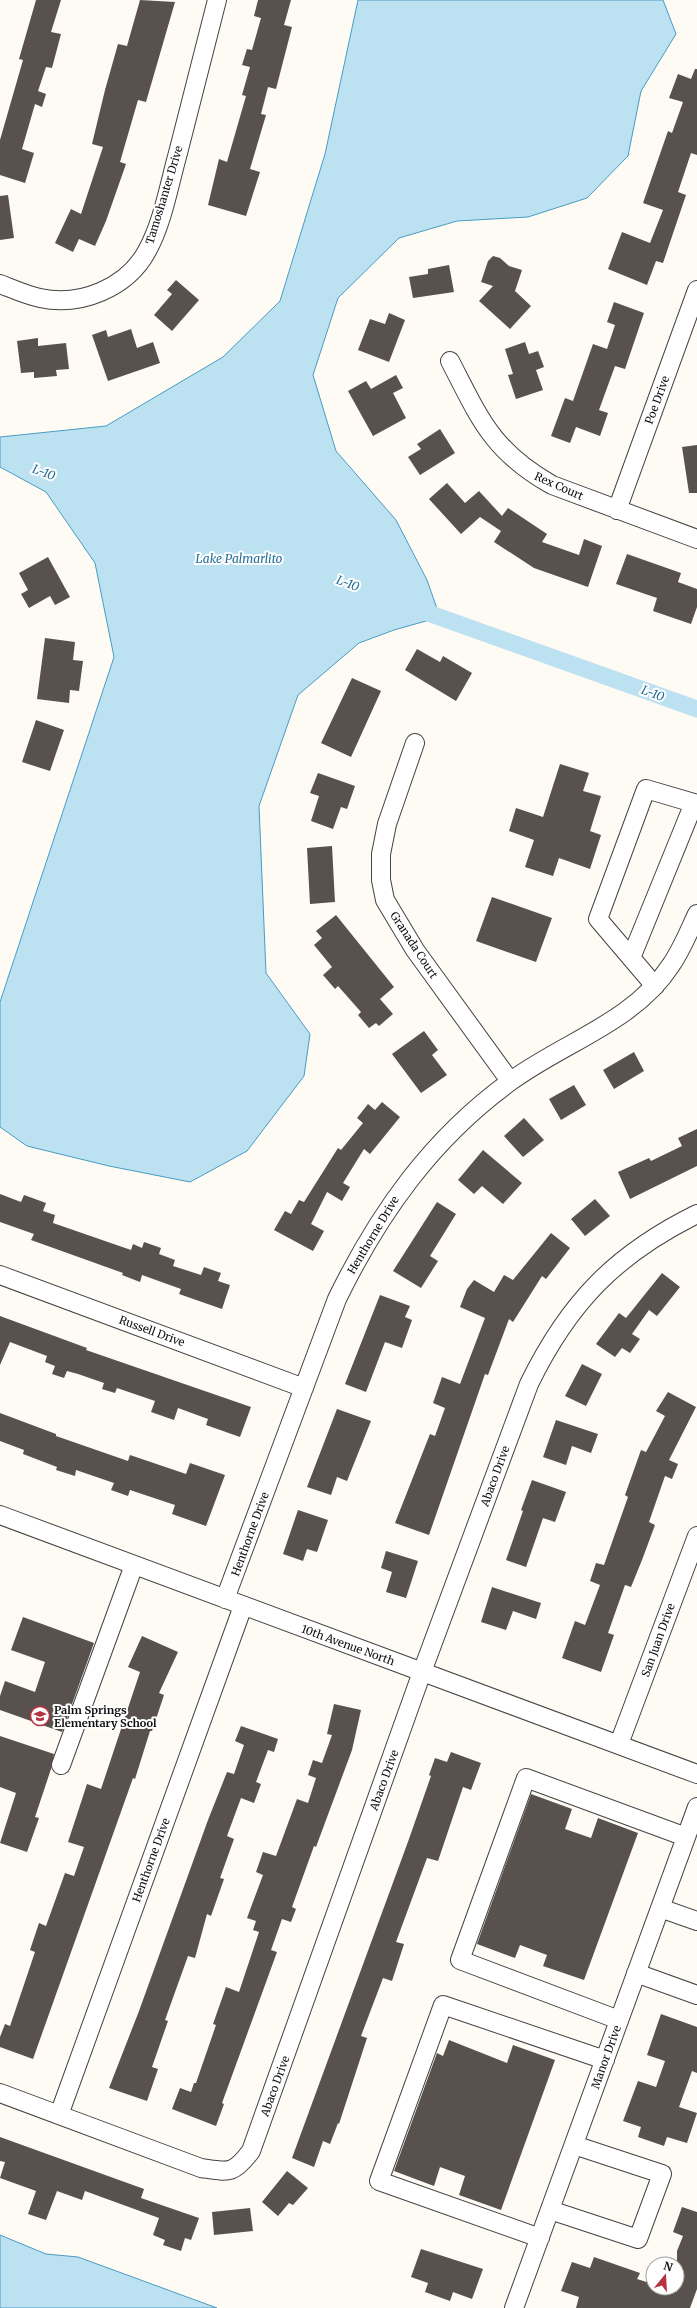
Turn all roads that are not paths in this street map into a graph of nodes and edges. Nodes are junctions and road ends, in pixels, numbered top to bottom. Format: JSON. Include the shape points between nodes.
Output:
{"nodes":[{"id":1,"x":217,"y":0,"type":"edge"},
{"id":2,"x":0,"y":284,"type":"edge"},
{"id":3,"x":697,"y":290,"type":"edge"},
{"id":4,"x":450,"y":361,"type":"dead end"},
{"id":5,"x":617,"y":510,"type":"junction"},
{"id":6,"x":697,"y":539,"type":"edge"},
{"id":7,"x":415,"y":743,"type":"dead end"},
{"id":8,"x":696,"y":803,"type":"edge"},
{"id":9,"x":697,"y":914,"type":"edge"},
{"id":10,"x":631,"y":958,"type":"junction"},
{"id":11,"x":655,"y":986,"type":"junction"},
{"id":12,"x":510,"y":1081,"type":"junction"},
{"id":13,"x":697,"y":1214,"type":"edge"},
{"id":14,"x":0,"y":1275,"type":"edge"},
{"id":15,"x":304,"y":1388,"type":"junction"},
{"id":16,"x":0,"y":1515,"type":"edge"},
{"id":17,"x":697,"y":1536,"type":"edge"},
{"id":18,"x":134,"y":1565,"type":"junction"},
{"id":19,"x":225,"y":1599,"type":"junction"},
{"id":20,"x":243,"y":1606,"type":"junction"},
{"id":21,"x":422,"y":1672,"type":"junction"},
{"id":22,"x":619,"y":1744,"type":"junction"},
{"id":23,"x":61,"y":1765,"type":"dead end"},
{"id":24,"x":697,"y":1774,"type":"edge"},
{"id":25,"x":697,"y":1807,"type":"edge"},
{"id":26,"x":686,"y":1837,"type":"junction"},
{"id":27,"x":660,"y":1908,"type":"junction"},
{"id":28,"x":697,"y":1921,"type":"edge"},
{"id":29,"x":636,"y":1973,"type":"junction"},
{"id":30,"x":697,"y":1994,"type":"edge"},
{"id":31,"x":619,"y":2020,"type":"junction"},
{"id":32,"x":605,"y":2060,"type":"junction"},
{"id":33,"x":0,"y":2093,"type":"edge"},
{"id":34,"x":60,"y":2115,"type":"junction"},
{"id":35,"x":574,"y":2145,"type":"junction"},
{"id":36,"x":550,"y":2210,"type":"junction"},
{"id":37,"x":540,"y":2238,"type":"junction"},
{"id":38,"x":514,"y":2308,"type":"edge"}],
"edges":[{"from":1,"to":2,"type":"street","name":"Tamoshanter Drive","via":[[164,202],[152,242],[139,263],[102,292],[76,299],[40,298]]},
{"from":3,"to":5,"type":"street","name":"Poe Drive"},
{"from":4,"to":5,"type":"street","name":"Rex Court","via":[[479,418],[511,457],[552,485]]},
{"from":5,"to":6,"type":"street","name":"Rex Court"},
{"from":7,"to":12,"type":"street","name":"Granada Court","via":[[387,824],[381,854],[381,880],[385,900],[415,950]]},
{"from":8,"to":10,"type":"street"},
{"from":8,"to":10,"type":"street","via":[[646,789],[598,920]]},
{"from":9,"to":11,"type":"street","name":"Henthorne Drive","via":[[671,965]]},
{"from":10,"to":11,"type":"street"},
{"from":11,"to":12,"type":"street","name":"Henthorne Drive","via":[[615,1020],[553,1053]]},
{"from":12,"to":15,"type":"street","name":"Henthorne Drive","via":[[443,1140],[386,1210],[360,1253],[337,1299]]},
{"from":13,"to":21,"type":"street","name":"Abaco Drive","via":[[644,1243],[613,1268],[568,1315],[547,1348],[529,1384]]},
{"from":14,"to":15,"type":"street","name":"Russell Drive"},
{"from":15,"to":19,"type":"street","name":"Henthorne Drive"},
{"from":16,"to":18,"type":"street","name":"10th Avenue North"},
{"from":17,"to":22,"type":"street","name":"San Juan Drive"},
{"from":18,"to":19,"type":"street","name":"10th Avenue North"},
{"from":18,"to":23,"type":"street"},
{"from":19,"to":20,"type":"street","name":"10th Avenue North"},
{"from":20,"to":21,"type":"street","name":"10th Avenue North"},
{"from":20,"to":34,"type":"street","name":"Henthorne Drive"},
{"from":21,"to":22,"type":"street","name":"10th Avenue North"},
{"from":21,"to":34,"type":"street","name":"Abaco Drive","via":[[251,2151],[241,2164],[227,2172],[201,2168]]},
{"from":22,"to":24,"type":"street","name":"10th Avenue North"},
{"from":25,"to":26,"type":"street","name":"Manor Drive"},
{"from":26,"to":27,"type":"street","name":"Manor Drive"},
{"from":26,"to":31,"type":"street","via":[[526,1778],[523,1786],[460,1960]]},
{"from":27,"to":28,"type":"street"},
{"from":27,"to":29,"type":"street","name":"Manor Drive"},
{"from":29,"to":30,"type":"street"},
{"from":29,"to":31,"type":"street","name":"Manor Drive"},
{"from":31,"to":32,"type":"street","name":"Manor Drive"},
{"from":32,"to":35,"type":"street","name":"Manor Drive"},
{"from":32,"to":37,"type":"street","via":[[443,2005],[379,2181]]},
{"from":33,"to":34,"type":"street","name":"Abaco Drive"},
{"from":35,"to":36,"type":"street","name":"Manor Drive"},
{"from":35,"to":36,"type":"street","via":[[662,2174],[638,2239]]},
{"from":36,"to":37,"type":"street","name":"Manor Drive"},
{"from":37,"to":38,"type":"street","name":"Manor Drive"}]}
